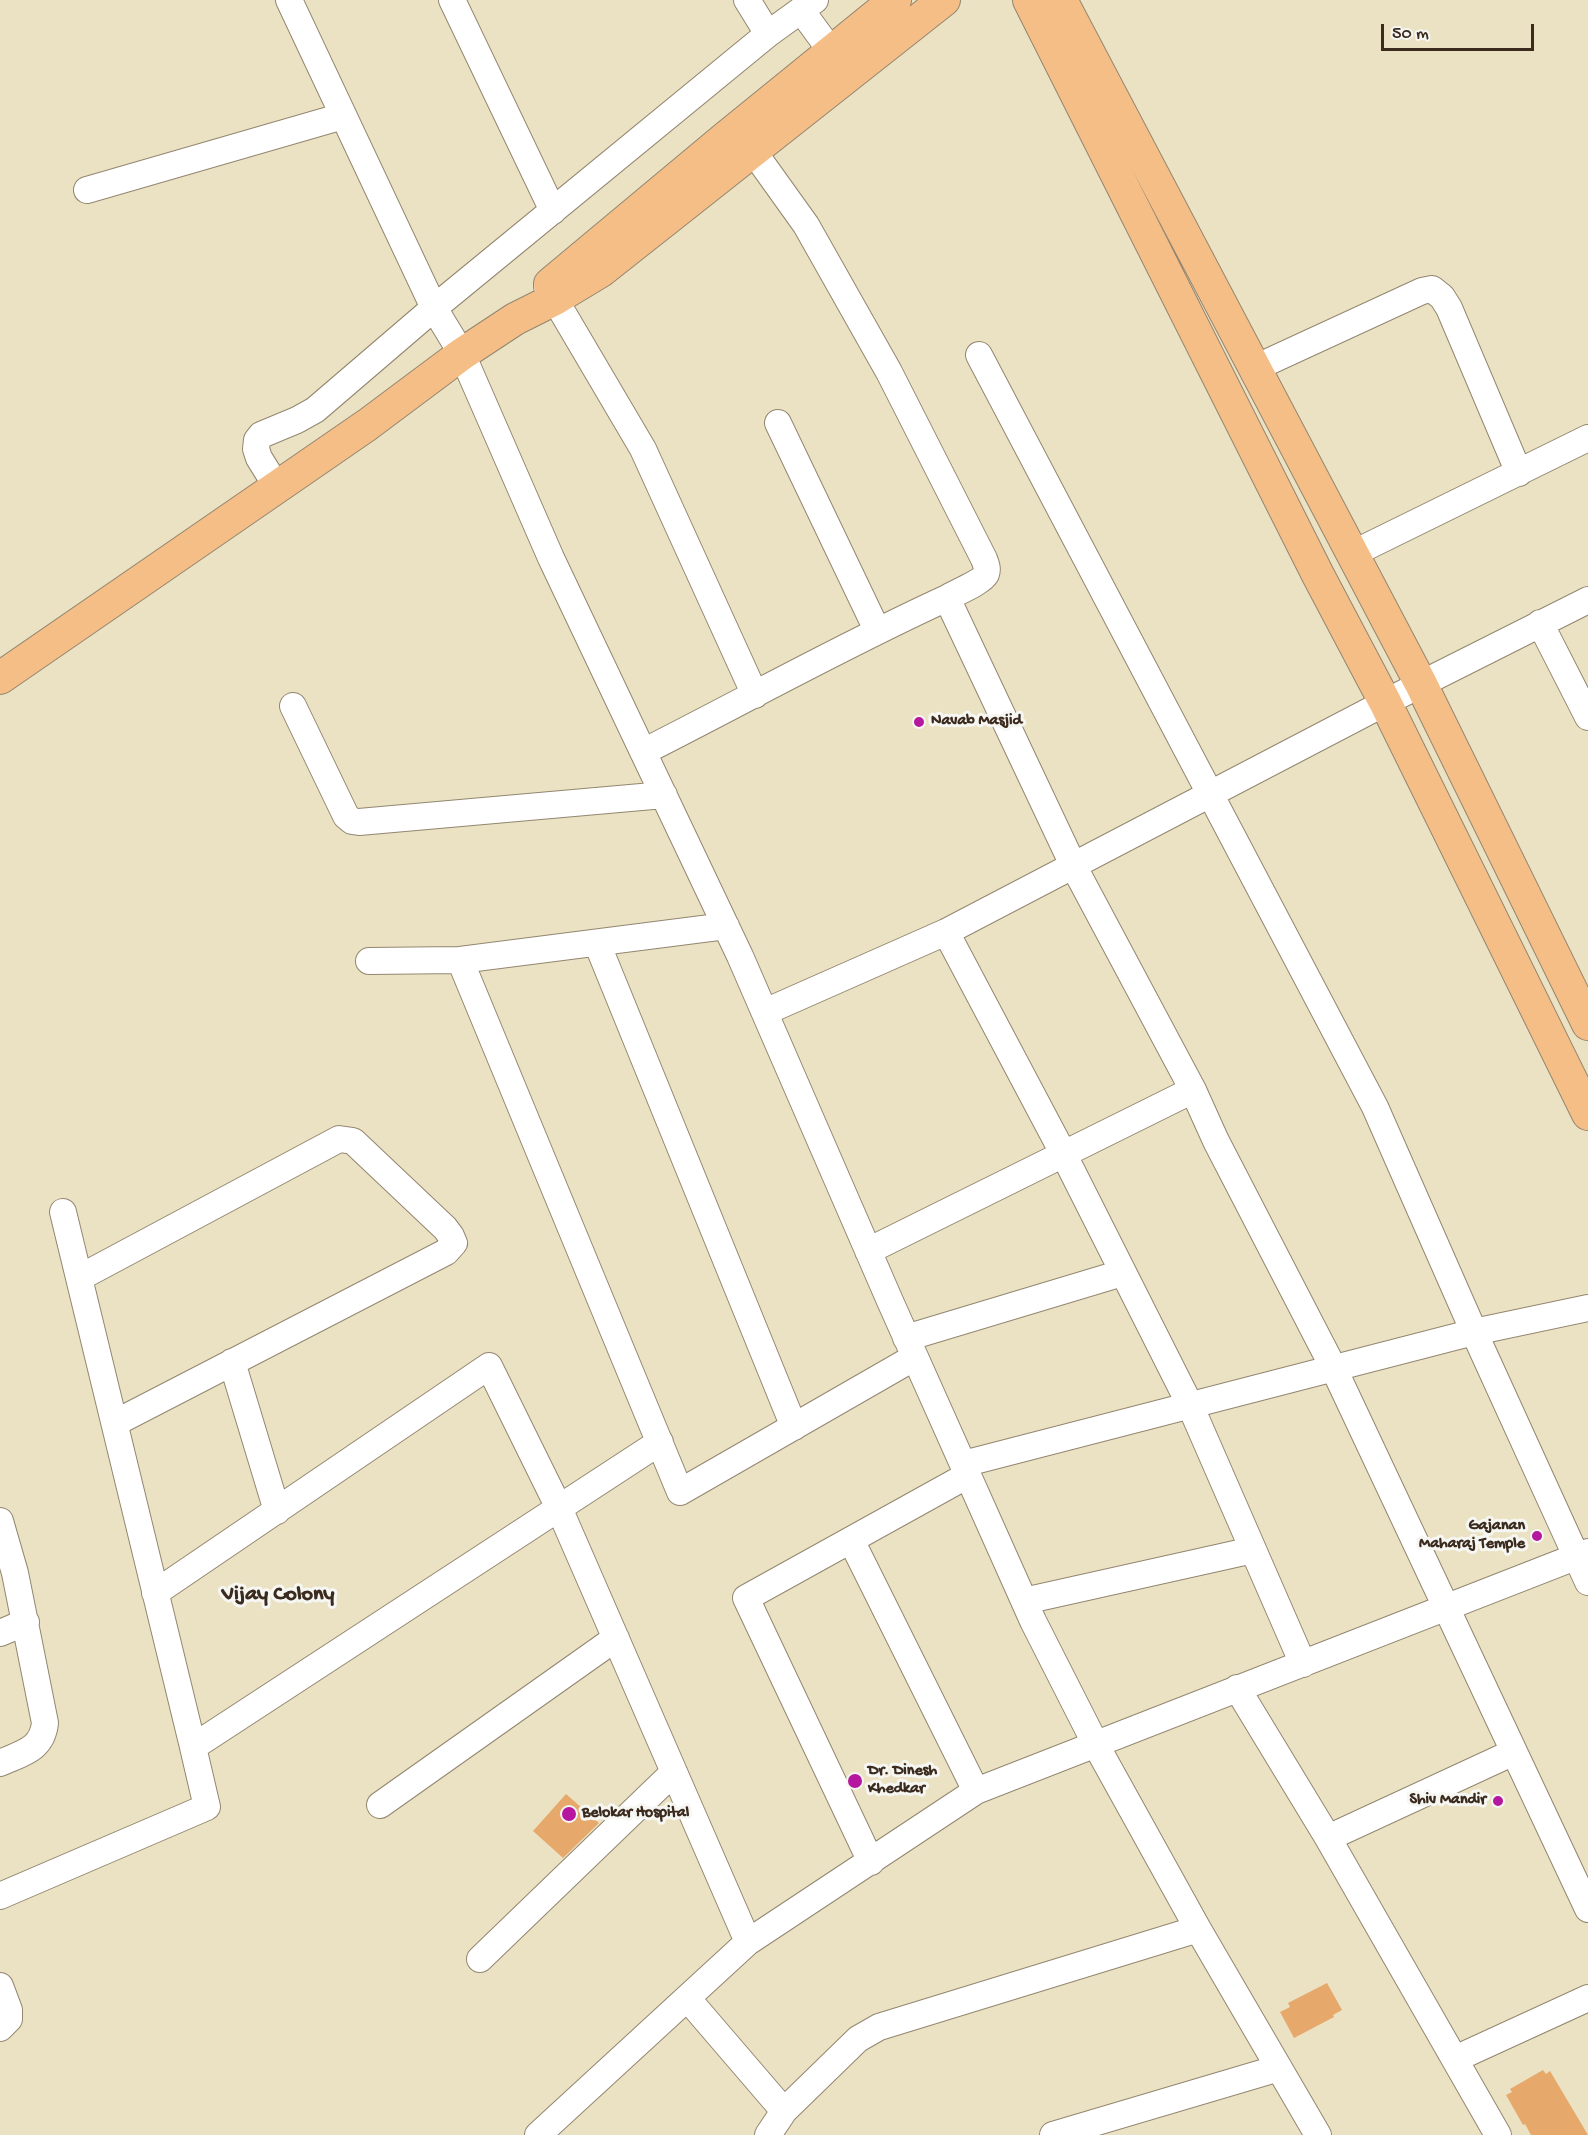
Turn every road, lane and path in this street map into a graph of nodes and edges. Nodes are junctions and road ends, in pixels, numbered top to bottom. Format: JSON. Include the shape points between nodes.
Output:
{"nodes":[{"id":1,"x":289,"y":0,"type":"edge"},
{"id":2,"x":452,"y":0,"type":"edge"},
{"id":3,"x":747,"y":0,"type":"edge"},
{"id":4,"x":895,"y":0,"type":"edge"},
{"id":5,"x":944,"y":0,"type":"edge"},
{"id":6,"x":1029,"y":0,"type":"edge"},
{"id":7,"x":1061,"y":0,"type":"edge"},
{"id":8,"x":808,"y":5,"type":"edge"},
{"id":9,"x":768,"y":34,"type":"junction"},
{"id":10,"x":831,"y":51,"type":"junction"},
{"id":11,"x":343,"y":116,"type":"junction"},
{"id":12,"x":753,"y":151,"type":"junction"},
{"id":13,"x":87,"y":190,"type":"dead end"},
{"id":14,"x":553,"y":211,"type":"junction"},
{"id":15,"x":550,"y":293,"type":"junction"},
{"id":16,"x":434,"y":308,"type":"junction"},
{"id":17,"x":462,"y":354,"type":"junction"},
{"id":18,"x":979,"y":355,"type":"dead end"},
{"id":19,"x":1255,"y":368,"type":"junction"},
{"id":20,"x":778,"y":423,"type":"dead end"},
{"id":21,"x":1588,"y":438,"type":"edge"},
{"id":22,"x":1519,"y":472,"type":"junction"},
{"id":23,"x":278,"y":487,"type":"junction"},
{"id":24,"x":1352,"y":554,"type":"junction"},
{"id":25,"x":946,"y":598,"type":"junction"},
{"id":26,"x":1588,"y":600,"type":"edge"},
{"id":27,"x":1540,"y":623,"type":"junction"},
{"id":28,"x":877,"y":630,"type":"junction"},
{"id":29,"x":0,"y":678,"type":"edge"},
{"id":30,"x":1421,"y":684,"type":"junction"},
{"id":31,"x":755,"y":695,"type":"junction"},
{"id":32,"x":1385,"y":702,"type":"junction"},
{"id":33,"x":293,"y":706,"type":"dead end"},
{"id":34,"x":1588,"y":717,"type":"edge"},
{"id":35,"x":643,"y":752,"type":"junction"},
{"id":36,"x":1212,"y":793,"type":"junction"},
{"id":37,"x":664,"y":795,"type":"junction"},
{"id":38,"x":1073,"y":865,"type":"junction"},
{"id":39,"x":726,"y":926,"type":"junction"},
{"id":40,"x":946,"y":932,"type":"junction"},
{"id":41,"x":597,"y":943,"type":"junction"},
{"id":42,"x":460,"y":960,"type":"junction"},
{"id":43,"x":369,"y":962,"type":"dead end"},
{"id":44,"x":765,"y":1012,"type":"junction"},
{"id":45,"x":1588,"y":1024,"type":"edge"},
{"id":46,"x":1193,"y":1090,"type":"junction"},
{"id":47,"x":1588,"y":1114,"type":"edge"},
{"id":48,"x":1063,"y":1153,"type":"junction"},
{"id":49,"x":63,"y":1212,"type":"dead end"},
{"id":50,"x":868,"y":1251,"type":"junction"},
{"id":51,"x":1122,"y":1274,"type":"junction"},
{"id":52,"x":79,"y":1278,"type":"junction"},
{"id":53,"x":1588,"y":1308,"type":"edge"},
{"id":54,"x":1474,"y":1332,"type":"junction"},
{"id":55,"x":911,"y":1348,"type":"junction"},
{"id":56,"x":232,"y":1362,"type":"junction"},
{"id":57,"x":1334,"y":1369,"type":"junction"},
{"id":58,"x":1190,"y":1405,"type":"junction"},
{"id":59,"x":115,"y":1423,"type":"junction"},
{"id":60,"x":794,"y":1427,"type":"junction"},
{"id":61,"x":638,"y":1455,"type":"junction"},
{"id":62,"x":965,"y":1470,"type":"junction"},
{"id":63,"x":559,"y":1508,"type":"junction"},
{"id":64,"x":277,"y":1511,"type":"junction"},
{"id":65,"x":0,"y":1521,"type":"edge"},
{"id":66,"x":851,"y":1540,"type":"junction"},
{"id":67,"x":1253,"y":1550,"type":"junction"},
{"id":68,"x":1582,"y":1555,"type":"edge"},
{"id":69,"x":1588,"y":1582,"type":"edge"},
{"id":70,"x":155,"y":1593,"type":"junction"},
{"id":71,"x":1024,"y":1601,"type":"junction"},
{"id":72,"x":1447,"y":1608,"type":"junction"},
{"id":73,"x":26,"y":1623,"type":"junction"},
{"id":74,"x":0,"y":1633,"type":"edge"},
{"id":75,"x":616,"y":1638,"type":"junction"},
{"id":76,"x":1303,"y":1664,"type":"junction"},
{"id":77,"x":1237,"y":1688,"type":"junction"},
{"id":78,"x":1096,"y":1745,"type":"junction"},
{"id":79,"x":193,"y":1747,"type":"junction"},
{"id":80,"x":1514,"y":1752,"type":"junction"},
{"id":81,"x":0,"y":1762,"type":"edge"},
{"id":82,"x":674,"y":1772,"type":"junction"},
{"id":83,"x":976,"y":1791,"type":"junction"},
{"id":84,"x":380,"y":1805,"type":"dead end"},
{"id":85,"x":1328,"y":1838,"type":"junction"},
{"id":86,"x":871,"y":1862,"type":"junction"},
{"id":87,"x":0,"y":1896,"type":"edge"},
{"id":88,"x":1588,"y":1909,"type":"edge"},
{"id":89,"x":1198,"y":1929,"type":"junction"},
{"id":90,"x":748,"y":1942,"type":"junction"},
{"id":91,"x":480,"y":1959,"type":"dead end"},
{"id":92,"x":0,"y":1986,"type":"edge"},
{"id":93,"x":687,"y":1998,"type":"junction"},
{"id":94,"x":1588,"y":1998,"type":"edge"},
{"id":95,"x":0,"y":2028,"type":"edge"},
{"id":96,"x":1455,"y":2059,"type":"junction"},
{"id":97,"x":1279,"y":2068,"type":"junction"},
{"id":98,"x":784,"y":2110,"type":"junction"},
{"id":99,"x":538,"y":2135,"type":"edge"},
{"id":100,"x":768,"y":2135,"type":"edge"},
{"id":101,"x":1053,"y":2135,"type":"edge"},
{"id":102,"x":1318,"y":2135,"type":"edge"},
{"id":103,"x":1498,"y":2135,"type":"edge"}],
"edges":[{"from":1,"to":11,"type":"street"},
{"from":2,"to":14,"type":"street"},
{"from":3,"to":9,"type":"street"},
{"from":4,"to":10,"type":"main road"},
{"from":5,"to":12,"type":"main road"},
{"from":6,"to":32,"type":"main road"},
{"from":7,"to":19,"type":"main road"},
{"from":8,"to":9,"type":"street"},
{"from":8,"to":10,"type":"street"},
{"from":9,"to":14,"type":"street"},
{"from":10,"to":15,"type":"main road"},
{"from":11,"to":13,"type":"street"},
{"from":11,"to":16,"type":"street"},
{"from":12,"to":15,"type":"main road","via":[[601,271]]},
{"from":12,"to":25,"type":"street","via":[[806,225],[889,372],[987,567],[981,579]]},
{"from":14,"to":16,"type":"street"},
{"from":15,"to":17,"type":"main road"},
{"from":15,"to":31,"type":"street","via":[[643,449]]},
{"from":16,"to":17,"type":"street"},
{"from":16,"to":23,"type":"street","via":[[315,410],[261,435],[256,449]]},
{"from":17,"to":23,"type":"main road"},
{"from":17,"to":35,"type":"street","via":[[551,558]]},
{"from":18,"to":36,"type":"street"},
{"from":19,"to":22,"type":"street","via":[[1422,291],[1432,290],[1449,308]]},
{"from":19,"to":24,"type":"main road"},
{"from":20,"to":28,"type":"street"},
{"from":21,"to":22,"type":"street"},
{"from":22,"to":24,"type":"street"},
{"from":23,"to":29,"type":"main road"},
{"from":24,"to":30,"type":"main road"},
{"from":25,"to":28,"type":"street"},
{"from":25,"to":38,"type":"street"},
{"from":26,"to":27,"type":"street"},
{"from":27,"to":30,"type":"street"},
{"from":27,"to":34,"type":"street"},
{"from":28,"to":31,"type":"street"},
{"from":30,"to":32,"type":"street"},
{"from":30,"to":45,"type":"main road"},
{"from":31,"to":35,"type":"street"},
{"from":32,"to":36,"type":"street"},
{"from":32,"to":47,"type":"main road"},
{"from":33,"to":37,"type":"street","via":[[346,816],[352,821]]},
{"from":35,"to":37,"type":"street"},
{"from":36,"to":38,"type":"street"},
{"from":36,"to":54,"type":"street","via":[[1375,1107]]},
{"from":37,"to":39,"type":"street"},
{"from":38,"to":40,"type":"street"},
{"from":38,"to":46,"type":"street"},
{"from":39,"to":41,"type":"street"},
{"from":39,"to":44,"type":"street"},
{"from":40,"to":44,"type":"street"},
{"from":40,"to":48,"type":"street"},
{"from":41,"to":42,"type":"street"},
{"from":41,"to":60,"type":"street"},
{"from":42,"to":43,"type":"street"},
{"from":42,"to":61,"type":"street"},
{"from":44,"to":50,"type":"street"},
{"from":46,"to":48,"type":"street"},
{"from":46,"to":57,"type":"street"},
{"from":48,"to":50,"type":"street"},
{"from":48,"to":51,"type":"street"},
{"from":49,"to":52,"type":"street"},
{"from":50,"to":55,"type":"street"},
{"from":51,"to":55,"type":"street"},
{"from":51,"to":58,"type":"street"},
{"from":52,"to":56,"type":"street","via":[[339,1139],[353,1141],[451,1236],[453,1244],[446,1252]]},
{"from":52,"to":59,"type":"street"},
{"from":53,"to":54,"type":"street"},
{"from":54,"to":57,"type":"street"},
{"from":54,"to":68,"type":"street"},
{"from":55,"to":60,"type":"street"},
{"from":55,"to":62,"type":"street"},
{"from":56,"to":59,"type":"street"},
{"from":56,"to":64,"type":"street"},
{"from":57,"to":58,"type":"street"},
{"from":57,"to":72,"type":"street"},
{"from":58,"to":62,"type":"street"},
{"from":58,"to":67,"type":"street"},
{"from":59,"to":70,"type":"street"},
{"from":60,"to":61,"type":"street","via":[[681,1492]]},
{"from":61,"to":63,"type":"street"},
{"from":62,"to":66,"type":"street"},
{"from":62,"to":71,"type":"street"},
{"from":63,"to":64,"type":"street","via":[[489,1366]]},
{"from":63,"to":75,"type":"street"},
{"from":63,"to":79,"type":"street"},
{"from":64,"to":70,"type":"street"},
{"from":65,"to":73,"type":"street"},
{"from":66,"to":83,"type":"street"},
{"from":66,"to":86,"type":"street","via":[[746,1598]]},
{"from":67,"to":71,"type":"street"},
{"from":67,"to":76,"type":"street"},
{"from":68,"to":69,"type":"street"},
{"from":68,"to":72,"type":"street"},
{"from":70,"to":79,"type":"street"},
{"from":71,"to":78,"type":"street"},
{"from":72,"to":76,"type":"street"},
{"from":72,"to":80,"type":"street"},
{"from":73,"to":74,"type":"street"},
{"from":73,"to":81,"type":"street","via":[[44,1708],[44,1736],[37,1745]]},
{"from":75,"to":82,"type":"street"},
{"from":75,"to":84,"type":"street"},
{"from":76,"to":77,"type":"street"},
{"from":77,"to":78,"type":"street"},
{"from":77,"to":85,"type":"street"},
{"from":78,"to":83,"type":"street"},
{"from":78,"to":89,"type":"street"},
{"from":79,"to":87,"type":"street","via":[[207,1807]]},
{"from":80,"to":85,"type":"street"},
{"from":80,"to":88,"type":"street"},
{"from":82,"to":90,"type":"street"},
{"from":82,"to":91,"type":"street"},
{"from":83,"to":86,"type":"street"},
{"from":85,"to":96,"type":"street"},
{"from":86,"to":90,"type":"street"},
{"from":89,"to":97,"type":"street"},
{"from":89,"to":98,"type":"street","via":[[879,2027],[858,2039]]},
{"from":90,"to":93,"type":"street"},
{"from":92,"to":95,"type":"street","via":[[9,2010],[9,2019]]},
{"from":93,"to":98,"type":"street"},
{"from":93,"to":99,"type":"street"},
{"from":94,"to":96,"type":"street"},
{"from":96,"to":103,"type":"street"},
{"from":97,"to":101,"type":"street"},
{"from":97,"to":102,"type":"street"},
{"from":98,"to":100,"type":"street"}]}
